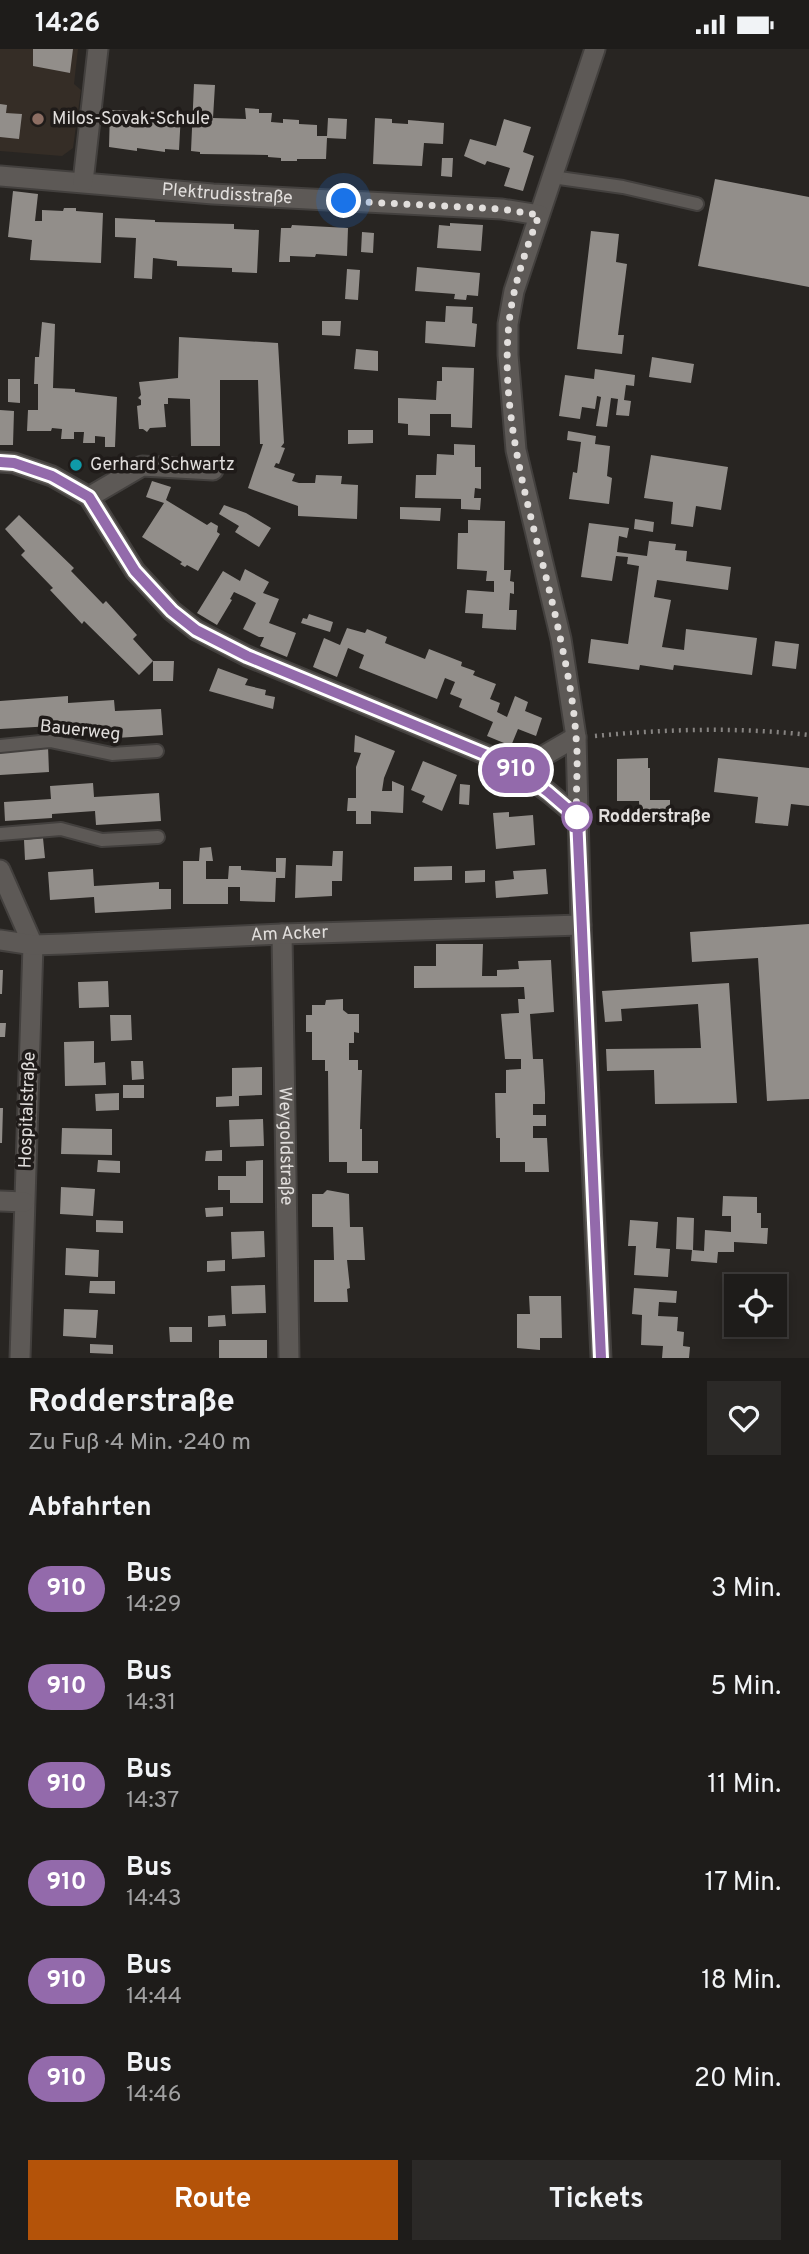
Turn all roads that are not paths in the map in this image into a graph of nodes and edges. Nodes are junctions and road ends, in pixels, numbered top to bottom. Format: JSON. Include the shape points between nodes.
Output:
{"nodes":[{"id":1,"x":98,"y":49,"type":"edge"},
{"id":2,"x":595,"y":49,"type":"edge"},
{"id":3,"x":0,"y":176,"type":"edge"},
{"id":4,"x":552,"y":177,"type":"junction"},
{"id":5,"x":83,"y":182,"type":"junction"},
{"id":6,"x":697,"y":204,"type":"dead end"},
{"id":7,"x":539,"y":215,"type":"junction"},
{"id":8,"x":0,"y":462,"type":"edge"},
{"id":9,"x":213,"y":471,"type":"dead end"},
{"id":10,"x":89,"y":497,"type":"junction"},
{"id":11,"x":576,"y":737,"type":"junction"},
{"id":12,"x":0,"y":746,"type":"edge"},
{"id":13,"x":157,"y":751,"type":"dead end"},
{"id":14,"x":511,"y":765,"type":"junction"},
{"id":15,"x":577,"y":817,"type":"junction"},
{"id":16,"x":0,"y":834,"type":"edge"},
{"id":17,"x":158,"y":837,"type":"dead end"},
{"id":18,"x":0,"y":870,"type":"edge"},
{"id":19,"x":581,"y":925,"type":"junction"},
{"id":20,"x":282,"y":934,"type":"junction"},
{"id":21,"x":0,"y":940,"type":"edge"},
{"id":22,"x":33,"y":945,"type":"junction"},
{"id":23,"x":0,"y":1201,"type":"edge"},
{"id":24,"x":24,"y":1202,"type":"junction"},
{"id":25,"x":20,"y":1358,"type":"edge"},
{"id":26,"x":289,"y":1358,"type":"edge"},
{"id":27,"x":601,"y":1358,"type":"edge"}],
"edges":[{"from":1,"to":5,"type":"street"},
{"from":2,"to":4,"type":"street"},
{"from":3,"to":5,"type":"street","name":"Plektrudisstraße"},
{"from":4,"to":6,"type":"lane"},
{"from":4,"to":7,"type":"street"},
{"from":5,"to":7,"type":"street","name":"Plektrudisstraße"},
{"from":7,"to":11,"type":"street","via":[[514,291],[509,384],[516,450],[561,639]]},
{"from":8,"to":10,"type":"street","via":[[52,476]]},
{"from":9,"to":10,"type":"street","via":[[142,466]]},
{"from":10,"to":14,"type":"street","via":[[135,571],[196,630],[247,656]]},
{"from":11,"to":14,"type":"street","via":[[531,764]]},
{"from":11,"to":15,"type":"street"},
{"from":12,"to":13,"type":"lane","name":"Bauerweg","via":[[50,741],[112,754]]},
{"from":14,"to":15,"type":"street"},
{"from":15,"to":19,"type":"street"},
{"from":16,"to":17,"type":"lane","via":[[61,829],[102,840]]},
{"from":18,"to":22,"type":"street","name":"Hospitalstraße"},
{"from":19,"to":20,"type":"street","name":"Am Acker"},
{"from":19,"to":27,"type":"street"},
{"from":20,"to":22,"type":"street","name":"Am Acker"},
{"from":20,"to":26,"type":"street","name":"Weygoldstraße"},
{"from":21,"to":22,"type":"street","name":"Am Acker"},
{"from":22,"to":24,"type":"street","name":"Hospitalstraße"},
{"from":23,"to":24,"type":"street"},
{"from":24,"to":25,"type":"street","name":"Hospitalstraße"}]}
